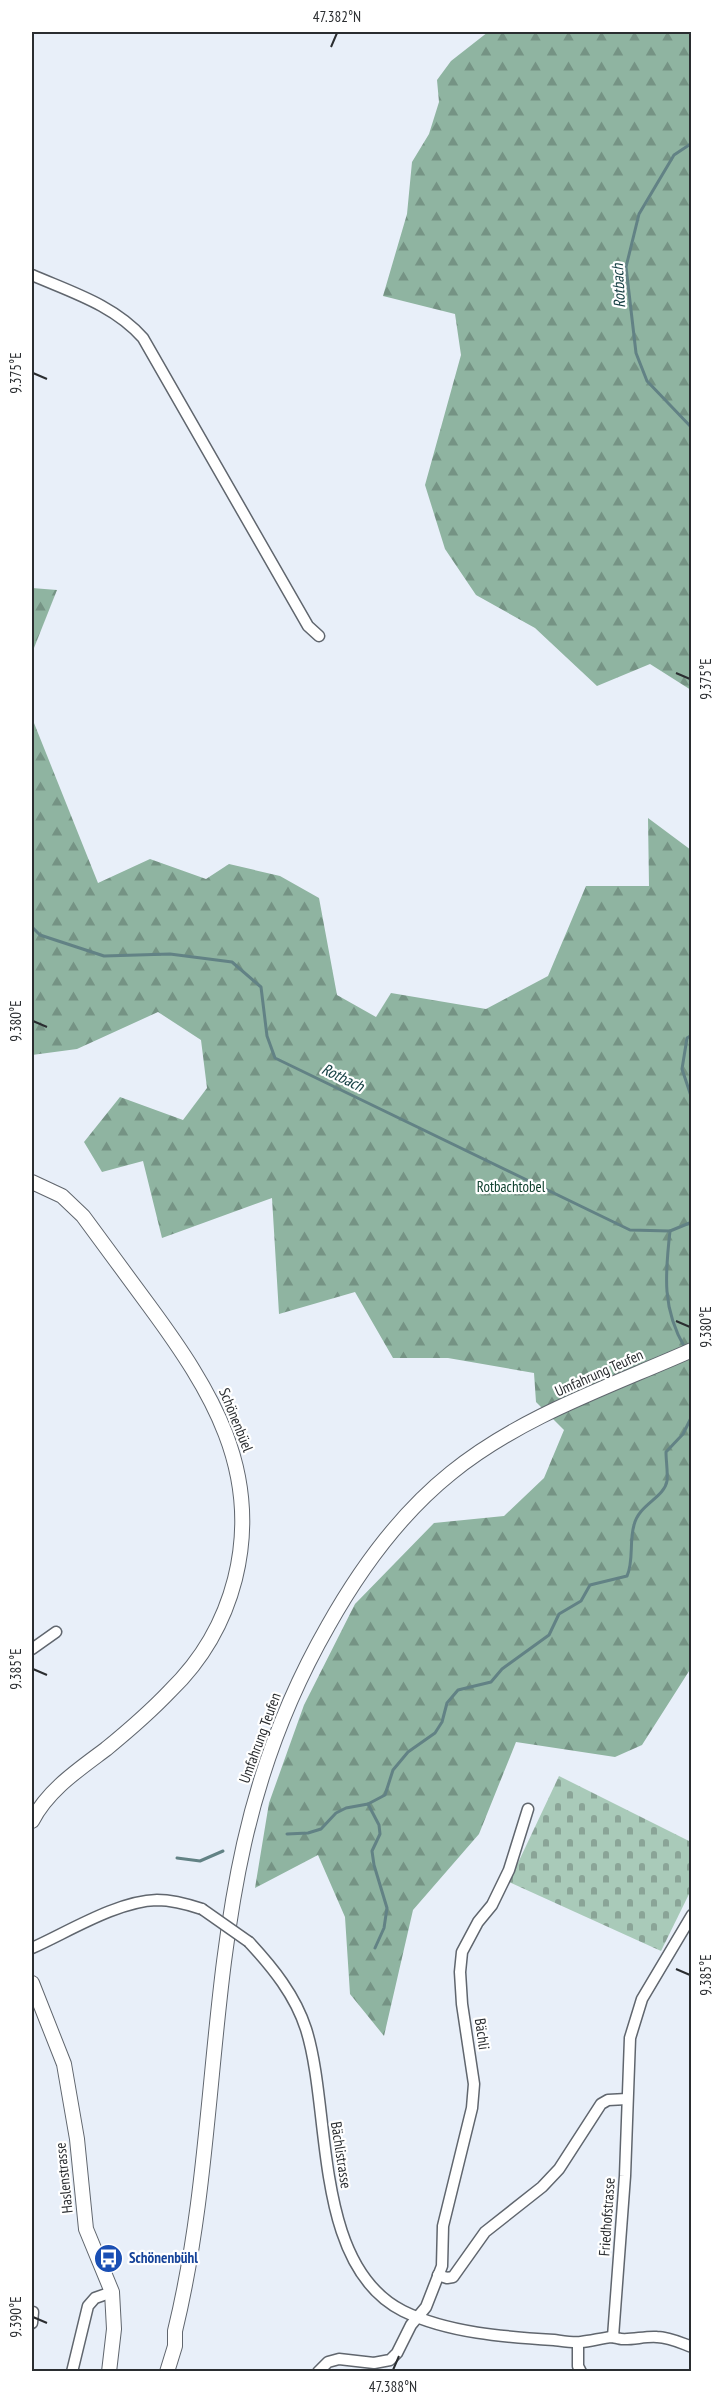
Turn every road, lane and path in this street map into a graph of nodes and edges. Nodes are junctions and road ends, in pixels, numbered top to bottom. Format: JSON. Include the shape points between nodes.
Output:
{"nodes":[{"id":1,"x":32,"y":275,"type":"edge"},
{"id":2,"x":319,"y":636,"type":"dead end"},
{"id":3,"x":32,"y":1182,"type":"edge"},
{"id":4,"x":692,"y":1350,"type":"edge"},
{"id":5,"x":56,"y":1632,"type":"dead end"},
{"id":6,"x":32,"y":1649,"type":"edge"},
{"id":7,"x":528,"y":1809,"type":"dead end"},
{"id":8,"x":32,"y":1821,"type":"edge"},
{"id":9,"x":692,"y":1915,"type":"edge"},
{"id":10,"x":32,"y":1948,"type":"edge"},
{"id":11,"x":32,"y":1983,"type":"edge"},
{"id":12,"x":627,"y":2099,"type":"junction"},
{"id":13,"x":438,"y":2275,"type":"junction"},
{"id":14,"x":112,"y":2292,"type":"junction"},
{"id":15,"x":418,"y":2316,"type":"junction"},
{"id":16,"x":175,"y":2331,"type":"junction"},
{"id":17,"x":613,"y":2337,"type":"junction"},
{"id":18,"x":578,"y":2343,"type":"junction"},
{"id":19,"x":692,"y":2347,"type":"edge"},
{"id":20,"x":72,"y":2372,"type":"edge"},
{"id":21,"x":109,"y":2372,"type":"edge"},
{"id":22,"x":157,"y":2372,"type":"edge"},
{"id":23,"x":167,"y":2372,"type":"edge"},
{"id":24,"x":318,"y":2372,"type":"edge"},
{"id":25,"x":581,"y":2372,"type":"edge"}],
"edges":[{"from":1,"to":2,"type":"street","via":[[111,310],[143,338],[308,626]]},
{"from":3,"to":8,"type":"main road","name":"Schönenbüel","via":[[62,1196],[83,1216],[180,1347],[214,1404],[229,1439],[238,1470],[242,1509],[241,1555],[230,1596],[201,1654],[150,1711],[60,1785]]},
{"from":4,"to":16,"type":"main road","name":"Umfahrung Teufen","via":[[552,1412],[453,1471],[390,1534],[334,1615],[304,1671],[266,1765],[244,1844],[223,1972],[202,2186]]},
{"from":5,"to":6,"type":"street"},
{"from":7,"to":13,"type":"street","name":"Bächli","via":[[509,1870],[462,1952],[462,2004],[474,2084],[472,2108],[443,2226],[442,2266]]},
{"from":9,"to":12,"type":"street","via":[[642,1999],[630,2038]]},
{"from":10,"to":15,"type":"street","name":"Bächlistrasse","bridge":true,"via":[[132,1904],[154,1900],[202,1909],[249,1942],[286,1988],[305,2026],[316,2074],[332,2194],[350,2250],[361,2272],[380,2295]]},
{"from":11,"to":14,"type":"main road","name":"Haslenstrasse","via":[[64,2064],[86,2229]]},
{"from":12,"to":13,"type":"street","via":[[601,2103],[570,2155],[542,2187],[485,2232],[453,2277]]},
{"from":12,"to":17,"type":"street","name":"Friedhofstrasse"},
{"from":13,"to":15,"type":"street","name":"Bächli","via":[[426,2307]]},
{"from":14,"to":20,"type":"street","via":[[94,2298],[88,2306]]},
{"from":14,"to":21,"type":"main road","name":"Haslenstrasse","via":[[114,2329]]},
{"from":15,"to":18,"type":"street","name":"Bächlistrasse","via":[[490,2334]]},
{"from":15,"to":24,"type":"street","name":"Bächli","via":[[390,2360],[374,2363],[339,2359],[328,2362]]},
{"from":16,"to":22,"type":"main road","name":"Umfahrung Teufen"},
{"from":16,"to":23,"type":"main road","name":"Umfahrung Teufen"},
{"from":17,"to":18,"type":"street","name":"Bächlistrasse"},
{"from":17,"to":19,"type":"street","name":"Bächlistrasse","via":[[657,2337]]},
{"from":18,"to":25,"type":"street"}]}
